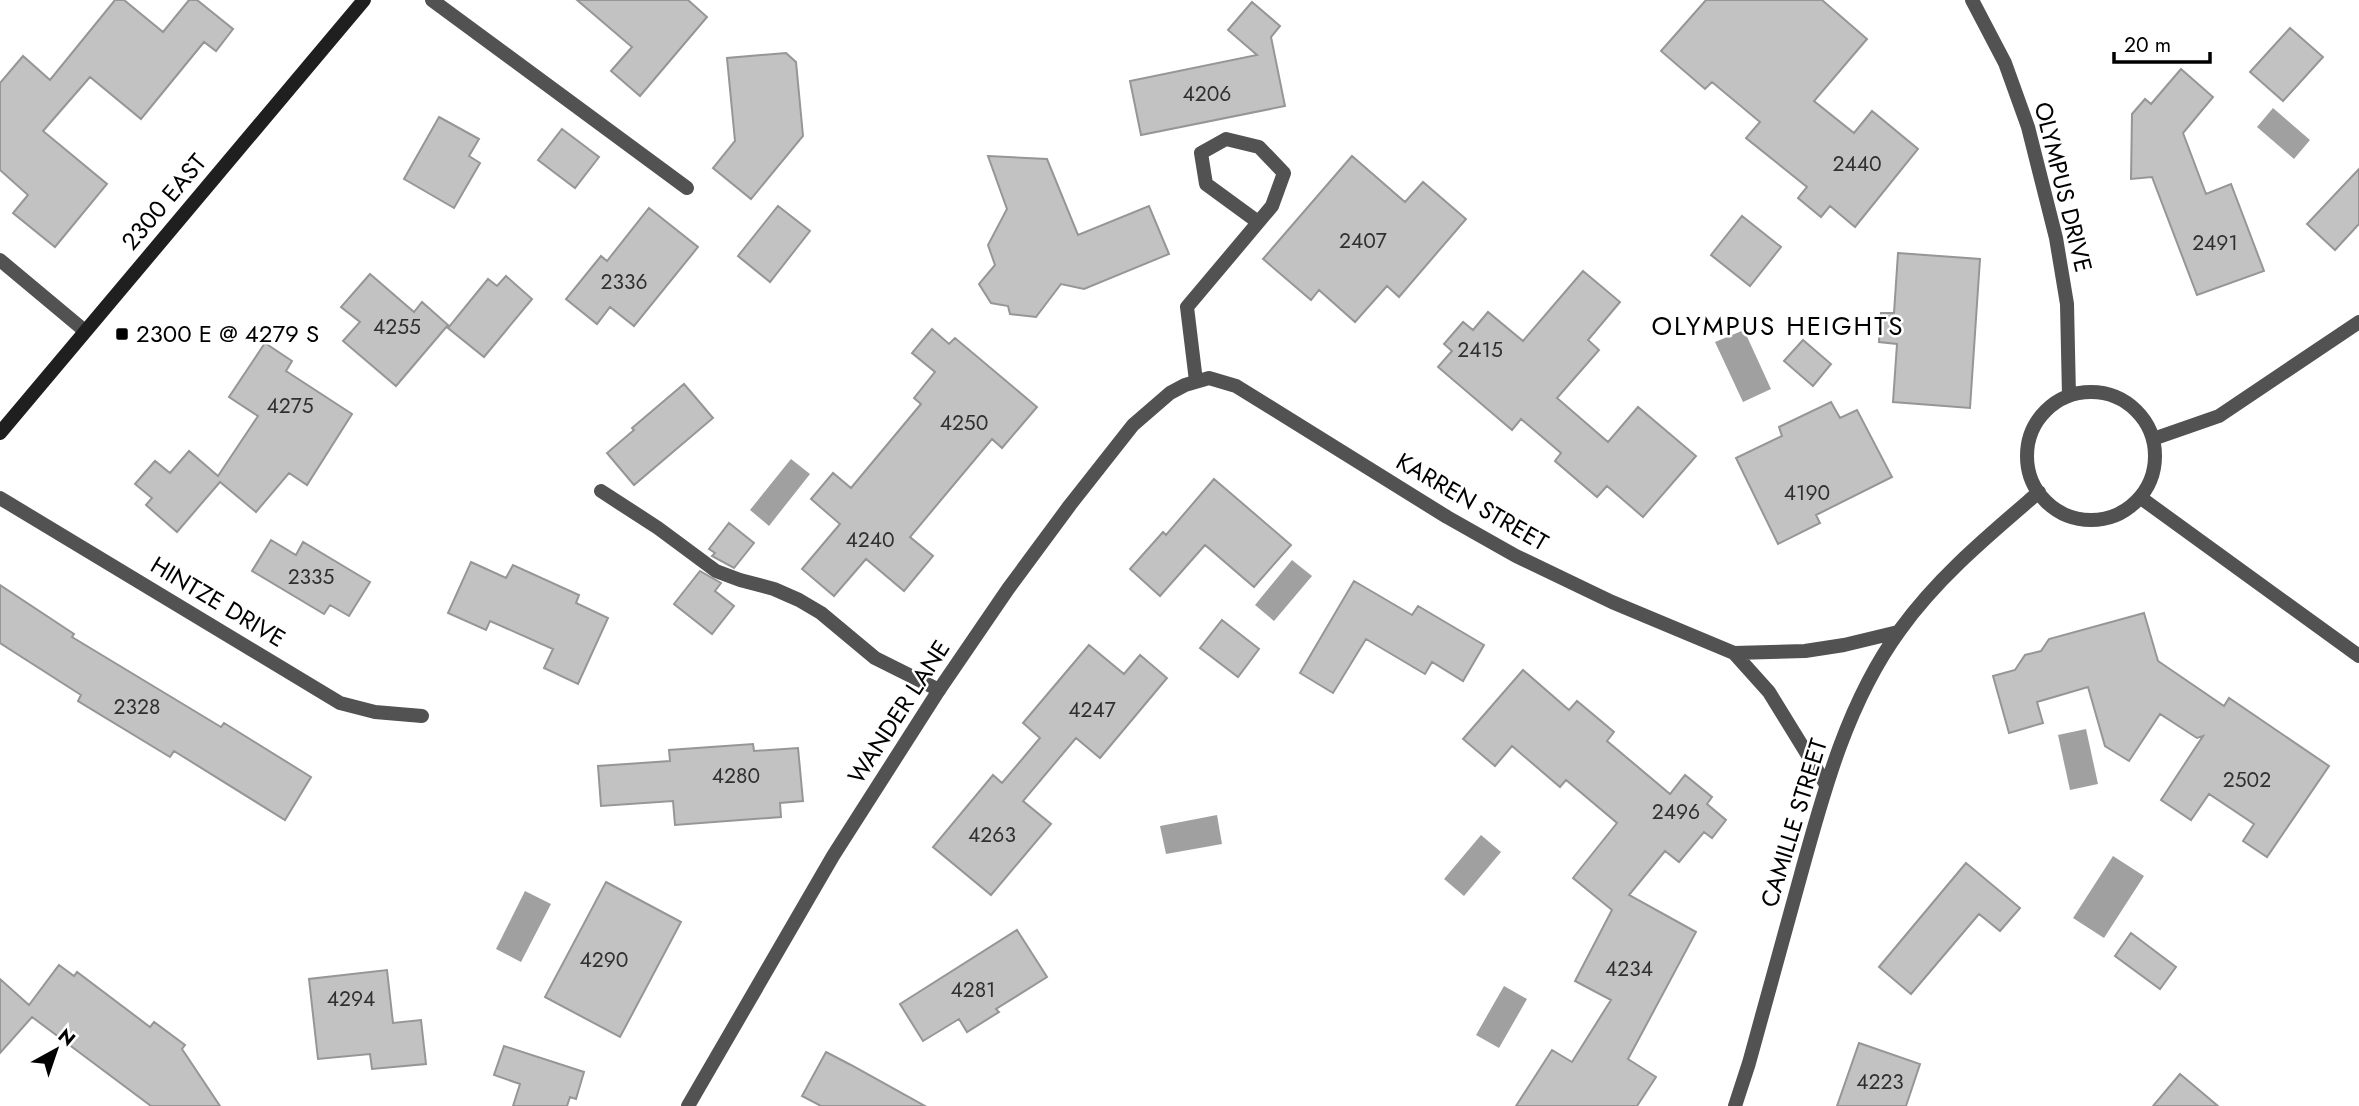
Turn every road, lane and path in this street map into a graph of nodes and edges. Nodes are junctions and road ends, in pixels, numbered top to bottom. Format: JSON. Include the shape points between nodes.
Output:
{"nodes":[{"id":1,"x":364,"y":0,"type":"edge"},
{"id":2,"x":432,"y":0,"type":"edge"},
{"id":3,"x":1972,"y":0,"type":"edge"},
{"id":4,"x":687,"y":188,"type":"dead end"},
{"id":5,"x":1258,"y":222,"type":"junction"},
{"id":6,"x":0,"y":260,"type":"edge"},
{"id":7,"x":2359,"y":322,"type":"edge"},
{"id":8,"x":85,"y":331,"type":"junction"},
{"id":9,"x":1196,"y":381,"type":"junction"},
{"id":10,"x":2069,"y":396,"type":"junction"},
{"id":11,"x":0,"y":433,"type":"edge"},
{"id":12,"x":2153,"y":439,"type":"junction"},
{"id":13,"x":601,"y":491,"type":"dead end"},
{"id":14,"x":2039,"y":492,"type":"junction"},
{"id":15,"x":0,"y":498,"type":"edge"},
{"id":16,"x":2141,"y":498,"type":"junction"},
{"id":17,"x":1898,"y":632,"type":"junction"},
{"id":18,"x":1734,"y":653,"type":"junction"},
{"id":19,"x":2359,"y":656,"type":"edge"},
{"id":20,"x":939,"y":690,"type":"junction"},
{"id":21,"x":422,"y":716,"type":"dead end"},
{"id":22,"x":1825,"y":783,"type":"junction"},
{"id":23,"x":688,"y":1106,"type":"edge"},
{"id":24,"x":1735,"y":1106,"type":"edge"}],
"edges":[{"from":1,"to":8,"type":"main road","name":"2300 EAST"},
{"from":2,"to":4,"type":"street"},
{"from":3,"to":10,"type":"street","name":"OLYMPUS DRIVE","via":[[2005,64],[2028,127],[2053,226],[2067,303]]},
{"from":5,"to":5,"type":"street","via":[[1272,206],[1284,173],[1259,147],[1226,139],[1201,153],[1206,184]]},
{"from":5,"to":9,"type":"street","via":[[1187,307]]},
{"from":6,"to":8,"type":"street"},
{"from":7,"to":12,"type":"street","via":[[2219,416]]},
{"from":8,"to":11,"type":"main road","name":"2300 EAST"},
{"from":9,"to":18,"type":"street","name":"KARREN STREET","via":[[1209,378],[1236,386],[1516,556]]},
{"from":9,"to":20,"type":"street","name":"WANDER LANE","via":[[1170,394],[1133,425],[1008,589]]},
{"from":10,"to":12,"type":"street","via":[[2100,393],[2130,404]]},
{"from":10,"to":14,"type":"street","via":[[2052,405],[2030,437],[2030,475]]},
{"from":12,"to":16,"type":"street","via":[[2156,459]]},
{"from":13,"to":20,"type":"street","via":[[716,571],[799,600],[875,658]]},
{"from":14,"to":16,"type":"street","via":[[2052,507],[2089,520],[2108,518]]},
{"from":14,"to":17,"type":"street","name":"CAMILLE STREET","via":[[1933,589]]},
{"from":15,"to":21,"type":"street","name":"HINTZE DRIVE","via":[[340,703]]},
{"from":16,"to":19,"type":"street"},
{"from":17,"to":18,"type":"street","name":"KARREN STREET","via":[[1805,650]]},
{"from":17,"to":22,"type":"street","name":"CAMILLE STREET","via":[[1856,708]]},
{"from":18,"to":22,"type":"street","name":"KARREN STREET","via":[[1769,692]]},
{"from":20,"to":23,"type":"street","name":"WANDER LANE","via":[[833,856]]},
{"from":22,"to":24,"type":"street","name":"CAMILLE STREET"}]}
